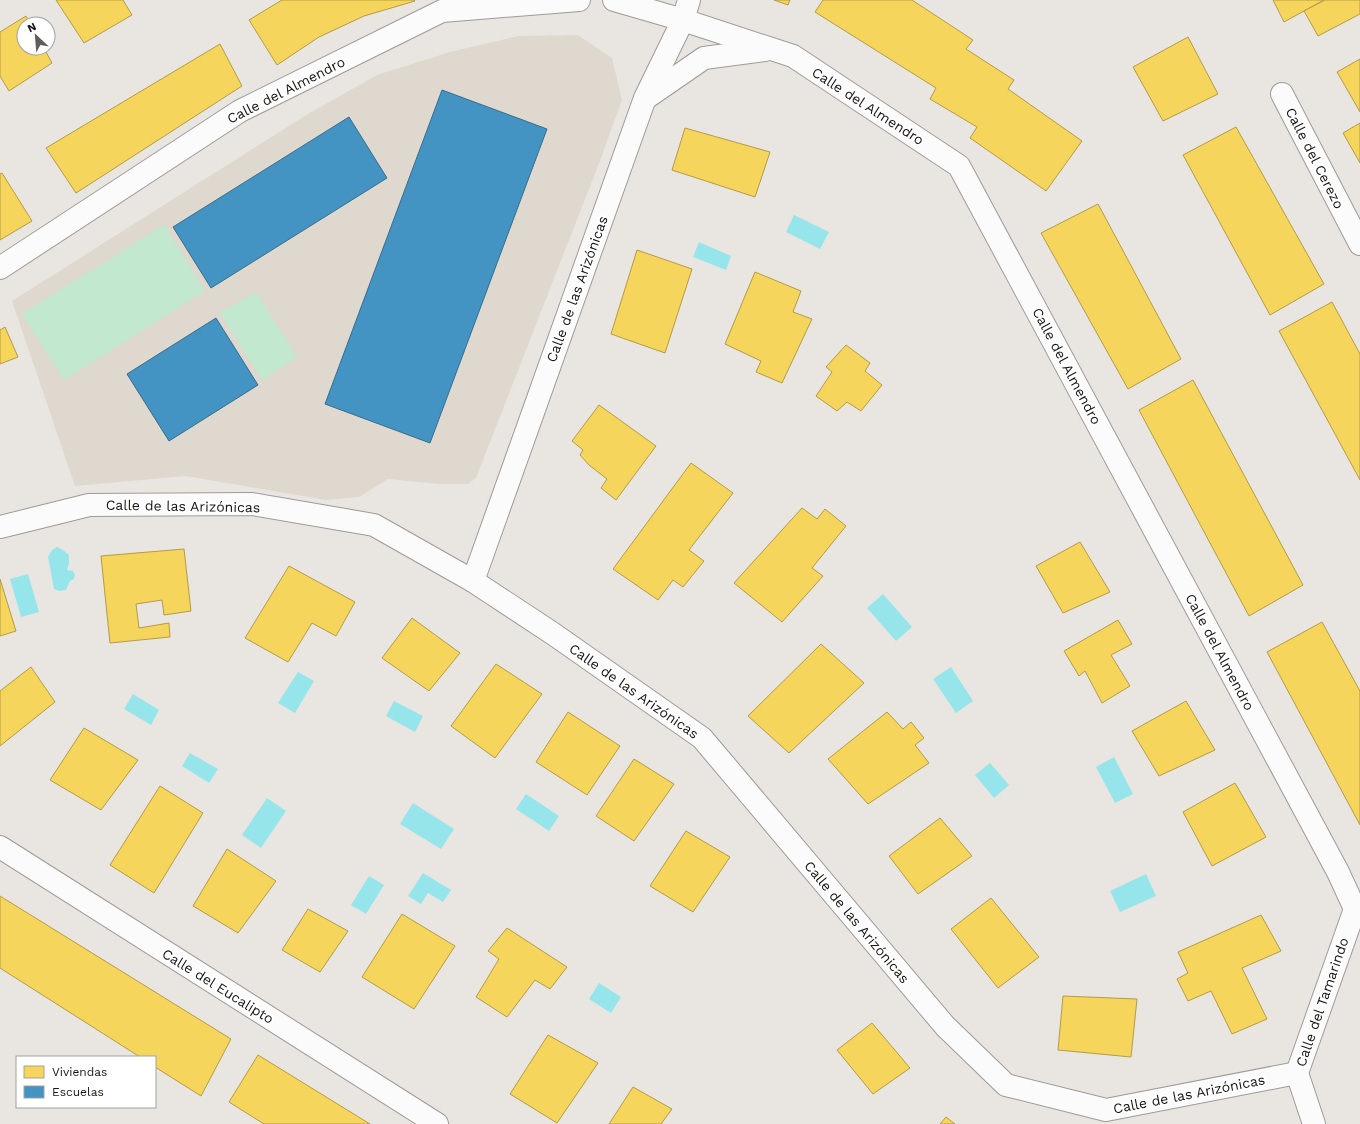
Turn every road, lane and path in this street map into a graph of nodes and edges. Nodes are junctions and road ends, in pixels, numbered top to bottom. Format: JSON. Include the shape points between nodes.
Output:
{"nodes":[{"id":1,"x":579,"y":0,"type":"edge"},
{"id":2,"x":614,"y":0,"type":"edge"},
{"id":3,"x":686,"y":10,"type":"edge"},
{"id":4,"x":771,"y":49,"type":"junction"},
{"id":5,"x":1282,"y":94,"type":"dead end"},
{"id":6,"x":646,"y":98,"type":"junction"},
{"id":7,"x":1360,"y":244,"type":"edge"},
{"id":8,"x":0,"y":268,"type":"edge"},
{"id":9,"x":0,"y":527,"type":"edge"},
{"id":10,"x":473,"y":581,"type":"junction"},
{"id":11,"x":0,"y":847,"type":"edge"},
{"id":12,"x":1357,"y":907,"type":"edge"},
{"id":13,"x":1297,"y":1073,"type":"junction"},
{"id":14,"x":437,"y":1124,"type":"edge"},
{"id":15,"x":1314,"y":1124,"type":"edge"}],
"edges":[{"from":1,"to":8,"type":"street","name":"Calle del Almendro","via":[[442,11],[240,111]]},
{"from":2,"to":3,"type":"street","name":"Calle del Almendro"},
{"from":3,"to":4,"type":"street","name":"Calle del Almendro"},
{"from":3,"to":6,"type":"street","name":"Calle de las Arizónicas"},
{"from":4,"to":6,"type":"street","via":[[704,58]]},
{"from":4,"to":12,"type":"street","name":"Calle del Almendro","via":[[793,56],[959,166]]},
{"from":5,"to":7,"type":"street","name":"Calle del Cerezo"},
{"from":6,"to":10,"type":"street","name":"Calle de las Arizónicas"},
{"from":9,"to":10,"type":"street","name":"Calle de las Arizónicas","via":[[89,505],[252,504],[374,525]]},
{"from":10,"to":13,"type":"street","name":"Calle de las Arizónicas","via":[[702,738],[945,1026],[1006,1085],[1106,1110]]},
{"from":11,"to":14,"type":"street","name":"Calle del Eucalipto"},
{"from":12,"to":13,"type":"street","name":"Calle del Tamarindo"},
{"from":13,"to":15,"type":"street","name":"Calle del Tamarindo"}]}
